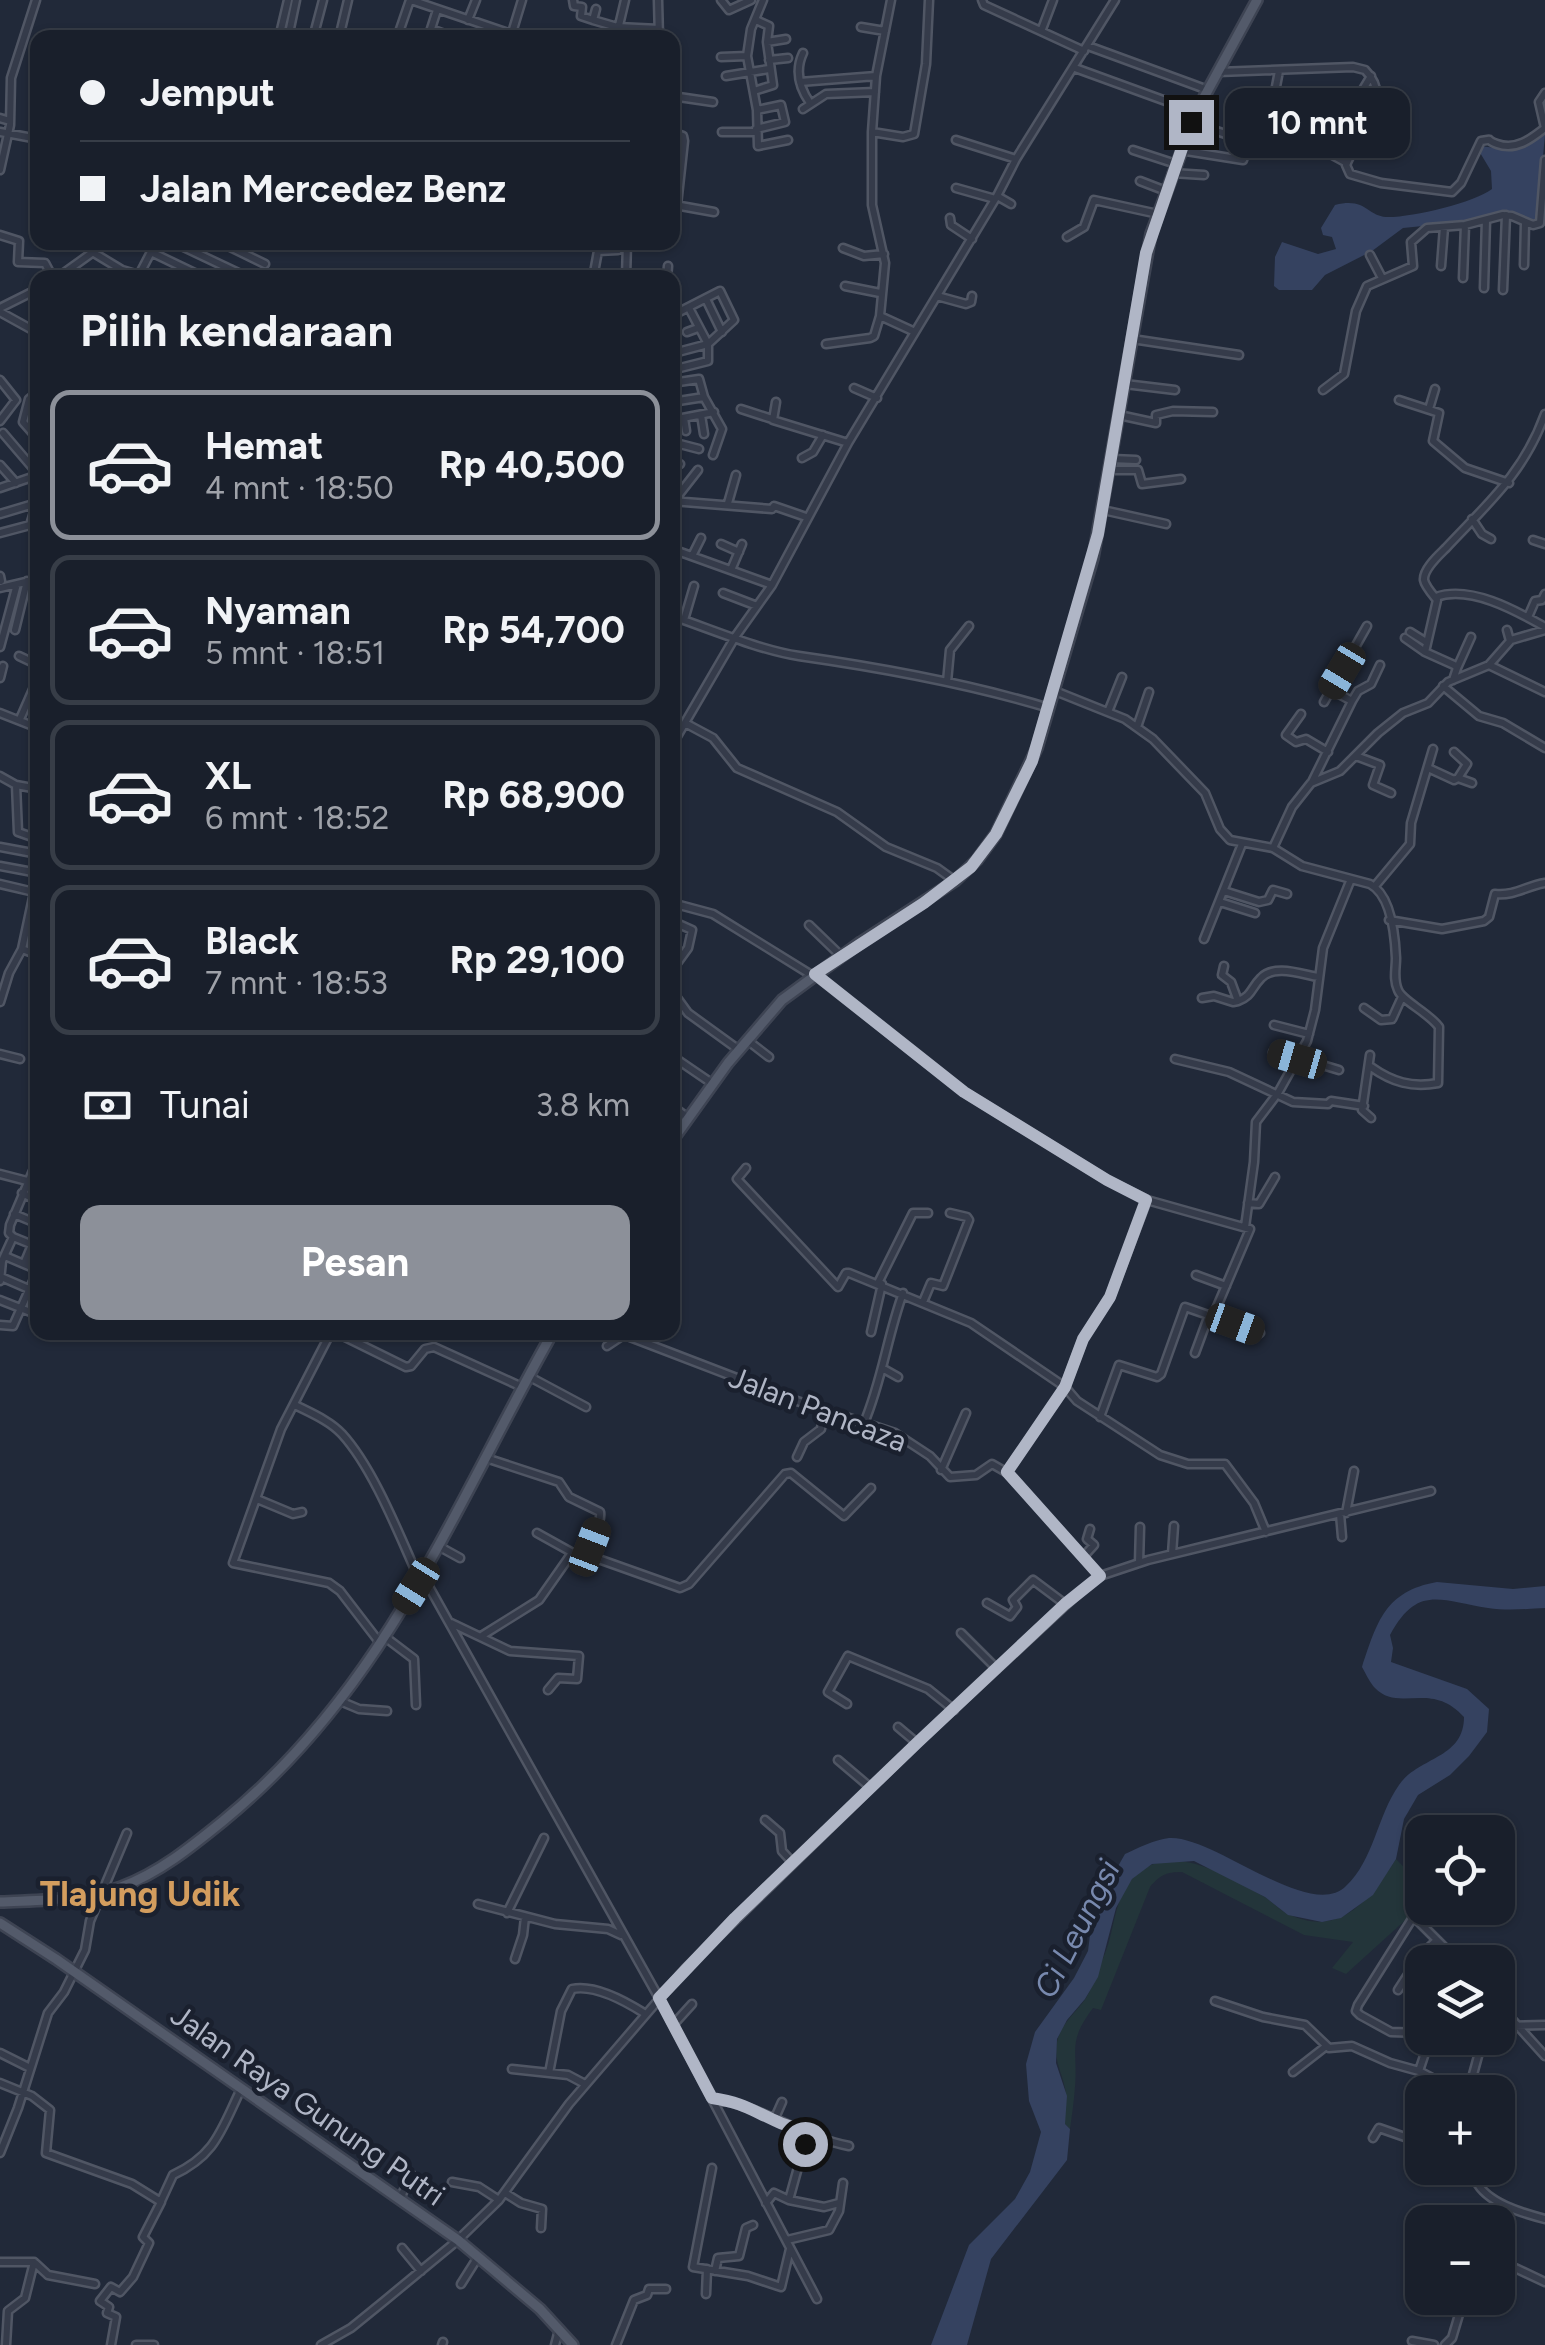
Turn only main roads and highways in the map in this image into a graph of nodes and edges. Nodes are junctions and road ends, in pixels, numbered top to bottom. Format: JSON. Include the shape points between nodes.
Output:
{"nodes":[{"id":1,"x":1257,"y":0,"type":"edge"},
{"id":2,"x":680,"y":1130,"type":"edge"},
{"id":3,"x":548,"y":1340,"type":"edge"},
{"id":4,"x":0,"y":1902,"type":"edge"},
{"id":5,"x":0,"y":1924,"type":"edge"},
{"id":6,"x":573,"y":2345,"type":"edge"}],
"edges":[{"from":1,"to":2,"type":"main road","via":[[1191,122],[1158,214],[1093,558],[1032,761],[996,834],[954,881],[778,1004]]},
{"from":3,"to":4,"type":"main road","via":[[421,1579],[296,1755],[157,1870],[100,1894]]},
{"from":5,"to":6,"type":"main road","name":"Jalan Raya Gunung Putri","via":[[458,2240]]}]}
